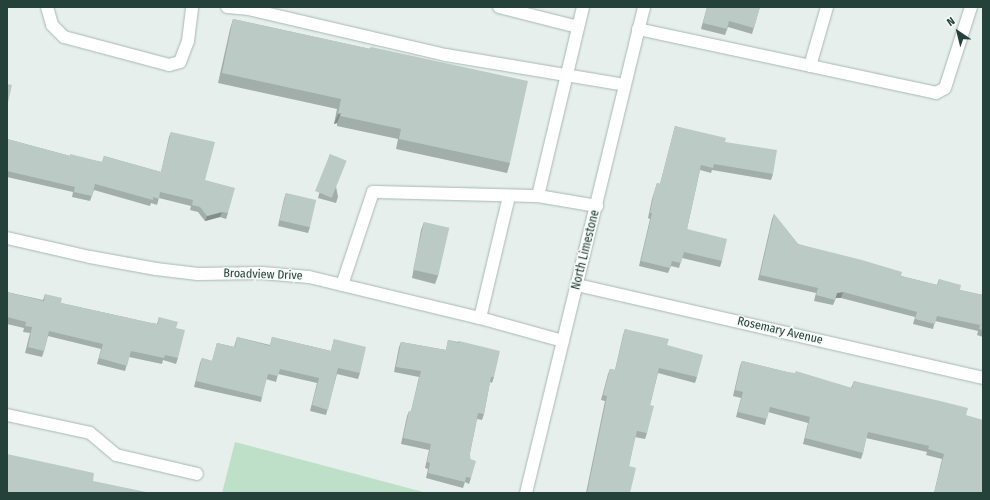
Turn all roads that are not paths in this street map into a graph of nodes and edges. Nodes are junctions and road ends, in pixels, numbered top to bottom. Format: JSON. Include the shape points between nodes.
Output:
{"nodes":[{"id":1,"x":46,"y":7,"type":"edge"},
{"id":2,"x":192,"y":7,"type":"edge"},
{"id":3,"x":227,"y":7,"type":"edge"},
{"id":4,"x":499,"y":7,"type":"edge"},
{"id":5,"x":583,"y":7,"type":"edge"},
{"id":6,"x":644,"y":7,"type":"edge"},
{"id":7,"x":828,"y":7,"type":"edge"},
{"id":8,"x":971,"y":7,"type":"edge"},
{"id":9,"x":578,"y":27,"type":"junction"},
{"id":10,"x":638,"y":29,"type":"junction"},
{"id":11,"x":810,"y":66,"type":"junction"},
{"id":12,"x":566,"y":75,"type":"junction"},
{"id":13,"x":625,"y":85,"type":"junction"},
{"id":14,"x":509,"y":196,"type":"junction"},
{"id":15,"x":538,"y":196,"type":"junction"},
{"id":16,"x":597,"y":206,"type":"junction"},
{"id":17,"x":7,"y":238,"type":"edge"},
{"id":18,"x":577,"y":284,"type":"junction"},
{"id":19,"x":342,"y":285,"type":"junction"},
{"id":20,"x":480,"y":318,"type":"junction"},
{"id":21,"x":563,"y":341,"type":"junction"},
{"id":22,"x":983,"y":378,"type":"edge"},
{"id":23,"x":7,"y":415,"type":"edge"},
{"id":24,"x":198,"y":474,"type":"dead end"},
{"id":25,"x":526,"y":493,"type":"edge"}],
"edges":[{"from":1,"to":2,"type":"street","via":[[52,25],[64,37],[169,65],[180,62],[188,41]]},
{"from":3,"to":12,"type":"street","via":[[248,9],[446,55]]},
{"from":4,"to":9,"type":"street"},
{"from":5,"to":9,"type":"street"},
{"from":6,"to":10,"type":"street","name":"North Limestone"},
{"from":7,"to":11,"type":"street"},
{"from":8,"to":11,"type":"street","via":[[945,88],[936,93]]},
{"from":9,"to":12,"type":"street"},
{"from":10,"to":11,"type":"street"},
{"from":10,"to":13,"type":"street","name":"North Limestone"},
{"from":12,"to":13,"type":"street"},
{"from":12,"to":15,"type":"street"},
{"from":13,"to":16,"type":"street","name":"North Limestone"},
{"from":14,"to":15,"type":"street"},
{"from":14,"to":19,"type":"street","via":[[373,192]]},
{"from":14,"to":20,"type":"street"},
{"from":15,"to":16,"type":"street"},
{"from":16,"to":18,"type":"street","name":"North Limestone"},
{"from":17,"to":19,"type":"street","name":"Broadview Drive","via":[[156,269],[198,274],[262,273],[309,277]]},
{"from":18,"to":21,"type":"street","name":"North Limestone"},
{"from":18,"to":22,"type":"street","name":"Rosemary Avenue"},
{"from":19,"to":20,"type":"street","name":"Broadview Drive"},
{"from":20,"to":21,"type":"street","name":"Broadview Drive"},
{"from":21,"to":25,"type":"street","name":"North Limestone"},
{"from":23,"to":24,"type":"street","via":[[90,433],[116,455]]}]}
